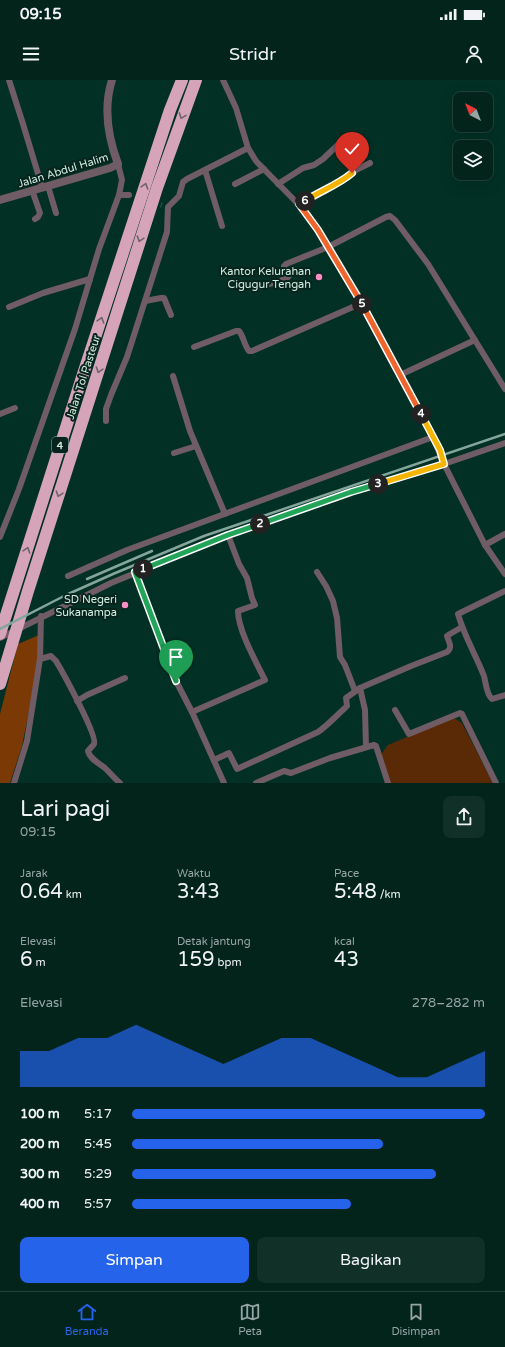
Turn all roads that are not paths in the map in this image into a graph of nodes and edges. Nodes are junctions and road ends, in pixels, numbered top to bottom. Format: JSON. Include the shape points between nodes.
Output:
{"nodes":[{"id":1,"x":9,"y":80,"type":"edge"},
{"id":2,"x":112,"y":80,"type":"edge"},
{"id":3,"x":182,"y":80,"type":"edge"},
{"id":4,"x":196,"y":80,"type":"edge"},
{"id":5,"x":223,"y":80,"type":"edge"},
{"id":6,"x":345,"y":138,"type":"dead end"},
{"id":7,"x":248,"y":148,"type":"junction"},
{"id":8,"x":370,"y":163,"type":"dead end"},
{"id":9,"x":118,"y":164,"type":"junction"},
{"id":10,"x":264,"y":169,"type":"junction"},
{"id":11,"x":205,"y":170,"type":"junction"},
{"id":12,"x":235,"y":184,"type":"dead end"},
{"id":13,"x":278,"y":184,"type":"junction"},
{"id":14,"x":45,"y":186,"type":"junction"},
{"id":15,"x":32,"y":190,"type":"junction"},
{"id":16,"x":119,"y":195,"type":"junction"},
{"id":17,"x":129,"y":195,"type":"dead end"},
{"id":18,"x":0,"y":200,"type":"edge"},
{"id":19,"x":299,"y":204,"type":"junction"},
{"id":20,"x":56,"y":213,"type":"dead end"},
{"id":21,"x":35,"y":219,"type":"dead end"},
{"id":22,"x":222,"y":226,"type":"dead end"},
{"id":23,"x":328,"y":247,"type":"junction"},
{"id":24,"x":90,"y":280,"type":"junction"},
{"id":25,"x":259,"y":287,"type":"dead end"},
{"id":26,"x":146,"y":301,"type":"junction"},
{"id":27,"x":106,"y":303,"type":"junction"},
{"id":28,"x":362,"y":303,"type":"junction"},
{"id":29,"x":119,"y":306,"type":"junction"},
{"id":30,"x":9,"y":307,"type":"dead end"},
{"id":31,"x":171,"y":315,"type":"dead end"},
{"id":32,"x":475,"y":340,"type":"junction"},
{"id":33,"x":194,"y":347,"type":"dead end"},
{"id":34,"x":400,"y":375,"type":"junction"},
{"id":35,"x":174,"y":376,"type":"dead end"},
{"id":36,"x":505,"y":389,"type":"edge"},
{"id":37,"x":15,"y":408,"type":"dead end"},
{"id":38,"x":0,"y":414,"type":"edge"},
{"id":39,"x":106,"y":420,"type":"dead end"},
{"id":40,"x":433,"y":437,"type":"junction"},
{"id":41,"x":505,"y":443,"type":"edge"},
{"id":42,"x":196,"y":446,"type":"junction"},
{"id":43,"x":174,"y":453,"type":"dead end"},
{"id":44,"x":444,"y":464,"type":"junction"},
{"id":45,"x":225,"y":514,"type":"junction"},
{"id":46,"x":505,"y":534,"type":"edge"},
{"id":47,"x":228,"y":535,"type":"junction"},
{"id":48,"x":0,"y":537,"type":"edge"},
{"id":49,"x":485,"y":545,"type":"junction"},
{"id":50,"x":135,"y":572,"type":"junction"},
{"id":51,"x":317,"y":572,"type":"dead end"},
{"id":52,"x":505,"y":574,"type":"edge"},
{"id":53,"x":68,"y":576,"type":"dead end"},
{"id":54,"x":505,"y":591,"type":"edge"},
{"id":55,"x":41,"y":616,"type":"junction"},
{"id":56,"x":462,"y":627,"type":"junction"},
{"id":57,"x":0,"y":634,"type":"edge"},
{"id":58,"x":0,"y":638,"type":"edge"},
{"id":59,"x":40,"y":659,"type":"junction"},
{"id":60,"x":125,"y":678,"type":"dead end"},
{"id":61,"x":0,"y":684,"type":"edge"},
{"id":62,"x":358,"y":690,"type":"junction"},
{"id":63,"x":505,"y":695,"type":"edge"},
{"id":64,"x":77,"y":701,"type":"junction"},
{"id":65,"x":395,"y":710,"type":"dead end"},
{"id":66,"x":192,"y":712,"type":"junction"},
{"id":67,"x":366,"y":747,"type":"junction"},
{"id":68,"x":214,"y":760,"type":"junction"},
{"id":69,"x":14,"y":783,"type":"edge"},
{"id":70,"x":120,"y":783,"type":"edge"},
{"id":71,"x":224,"y":783,"type":"edge"},
{"id":72,"x":256,"y":783,"type":"edge"},
{"id":73,"x":388,"y":783,"type":"edge"},
{"id":74,"x":496,"y":783,"type":"edge"}],
"edges":[{"from":1,"to":14,"type":"street"},
{"from":2,"to":9,"type":"street","name":"Jalan Abdul Halim","via":[[107,120]]},
{"from":27,"to":3,"type":"highway","name":"Jalan Tol Pasteur","number":"4","one_way":true},
{"from":4,"to":29,"type":"highway","name":"Jalan Tol Pasteur","number":"4","one_way":true,"via":[[157,188]]},
{"from":5,"to":7,"type":"street","via":[[236,108]]},
{"from":6,"to":13,"type":"street","via":[[323,159]]},
{"from":7,"to":10,"type":"street"},
{"from":7,"to":11,"type":"street"},
{"from":8,"to":19,"type":"street"},
{"from":9,"to":14,"type":"street","name":"Jalan Abdul Halim"},
{"from":9,"to":16,"type":"street","via":[[122,180]]},
{"from":10,"to":12,"type":"street"},
{"from":10,"to":13,"type":"street"},
{"from":11,"to":22,"type":"street"},
{"from":11,"to":26,"type":"street","via":[[187,179],[179,196],[165,206],[168,232]]},
{"from":13,"to":19,"type":"street"},
{"from":14,"to":15,"type":"street","name":"Jalan Abdul Halim"},
{"from":14,"to":20,"type":"street"},
{"from":15,"to":18,"type":"street","name":"Jalan Abdul Halim"},
{"from":15,"to":21,"type":"street","via":[[40,213]]},
{"from":16,"to":17,"type":"street"},
{"from":16,"to":24,"type":"street"},
{"from":19,"to":23,"type":"street"},
{"from":23,"to":25,"type":"street","via":[[285,264],[289,276],[287,278]]},
{"from":23,"to":28,"type":"street"},
{"from":23,"to":32,"type":"street","via":[[390,216],[428,264]]},
{"from":24,"to":30,"type":"street","via":[[43,293]]},
{"from":24,"to":48,"type":"street"},
{"from":26,"to":31,"type":"street","via":[[164,298]]},
{"from":26,"to":39,"type":"street","via":[[106,409]]},
{"from":27,"to":29,"type":"highway"},
{"from":57,"to":27,"type":"highway","name":"Jalan Tol Pasteur","number":"4","one_way":true},
{"from":28,"to":33,"type":"street","via":[[252,351],[247,348],[239,331]]},
{"from":28,"to":34,"type":"street"},
{"from":29,"to":61,"type":"highway","name":"Jalan Tol Pasteur","number":"4","one_way":true},
{"from":32,"to":34,"type":"street"},
{"from":32,"to":36,"type":"street"},
{"from":34,"to":40,"type":"street"},
{"from":35,"to":42,"type":"street"},
{"from":37,"to":38,"type":"street"},
{"from":40,"to":44,"type":"street"},
{"from":40,"to":45,"type":"street"},
{"from":41,"to":44,"type":"street"},
{"from":42,"to":43,"type":"street"},
{"from":42,"to":45,"type":"street"},
{"from":44,"to":47,"type":"street","via":[[351,492]]},
{"from":44,"to":49,"type":"street"},
{"from":45,"to":53,"type":"street","via":[[127,550]]},
{"from":46,"to":49,"type":"street"},
{"from":47,"to":50,"type":"street"},
{"from":47,"to":66,"type":"street","via":[[238,564],[247,578],[255,604],[238,611],[241,627],[265,680]]},
{"from":49,"to":52,"type":"street"},
{"from":50,"to":55,"type":"street"},
{"from":50,"to":66,"type":"street","via":[[176,681]]},
{"from":51,"to":62,"type":"street","via":[[333,601],[340,657]]},
{"from":54,"to":56,"type":"street","via":[[458,614]]},
{"from":55,"to":58,"type":"street"},
{"from":55,"to":59,"type":"street"},
{"from":56,"to":62,"type":"street","via":[[448,635],[450,648],[447,652]]},
{"from":56,"to":63,"type":"street","via":[[484,677],[489,696],[492,699]]},
{"from":59,"to":64,"type":"street","via":[[51,656],[56,660]]},
{"from":59,"to":69,"type":"street","via":[[28,741]]},
{"from":60,"to":64,"type":"street"},
{"from":62,"to":67,"type":"street","via":[[365,710]]},
{"from":62,"to":68,"type":"street","via":[[346,698],[347,706],[318,732],[237,769],[229,753]]},
{"from":64,"to":70,"type":"street","via":[[95,740],[88,751],[89,754]]},
{"from":65,"to":74,"type":"street","via":[[409,734],[462,714]]},
{"from":66,"to":68,"type":"street"},
{"from":67,"to":72,"type":"street","via":[[290,773],[284,771]]},
{"from":67,"to":73,"type":"street","via":[[376,746]]},
{"from":68,"to":71,"type":"street"}]}
